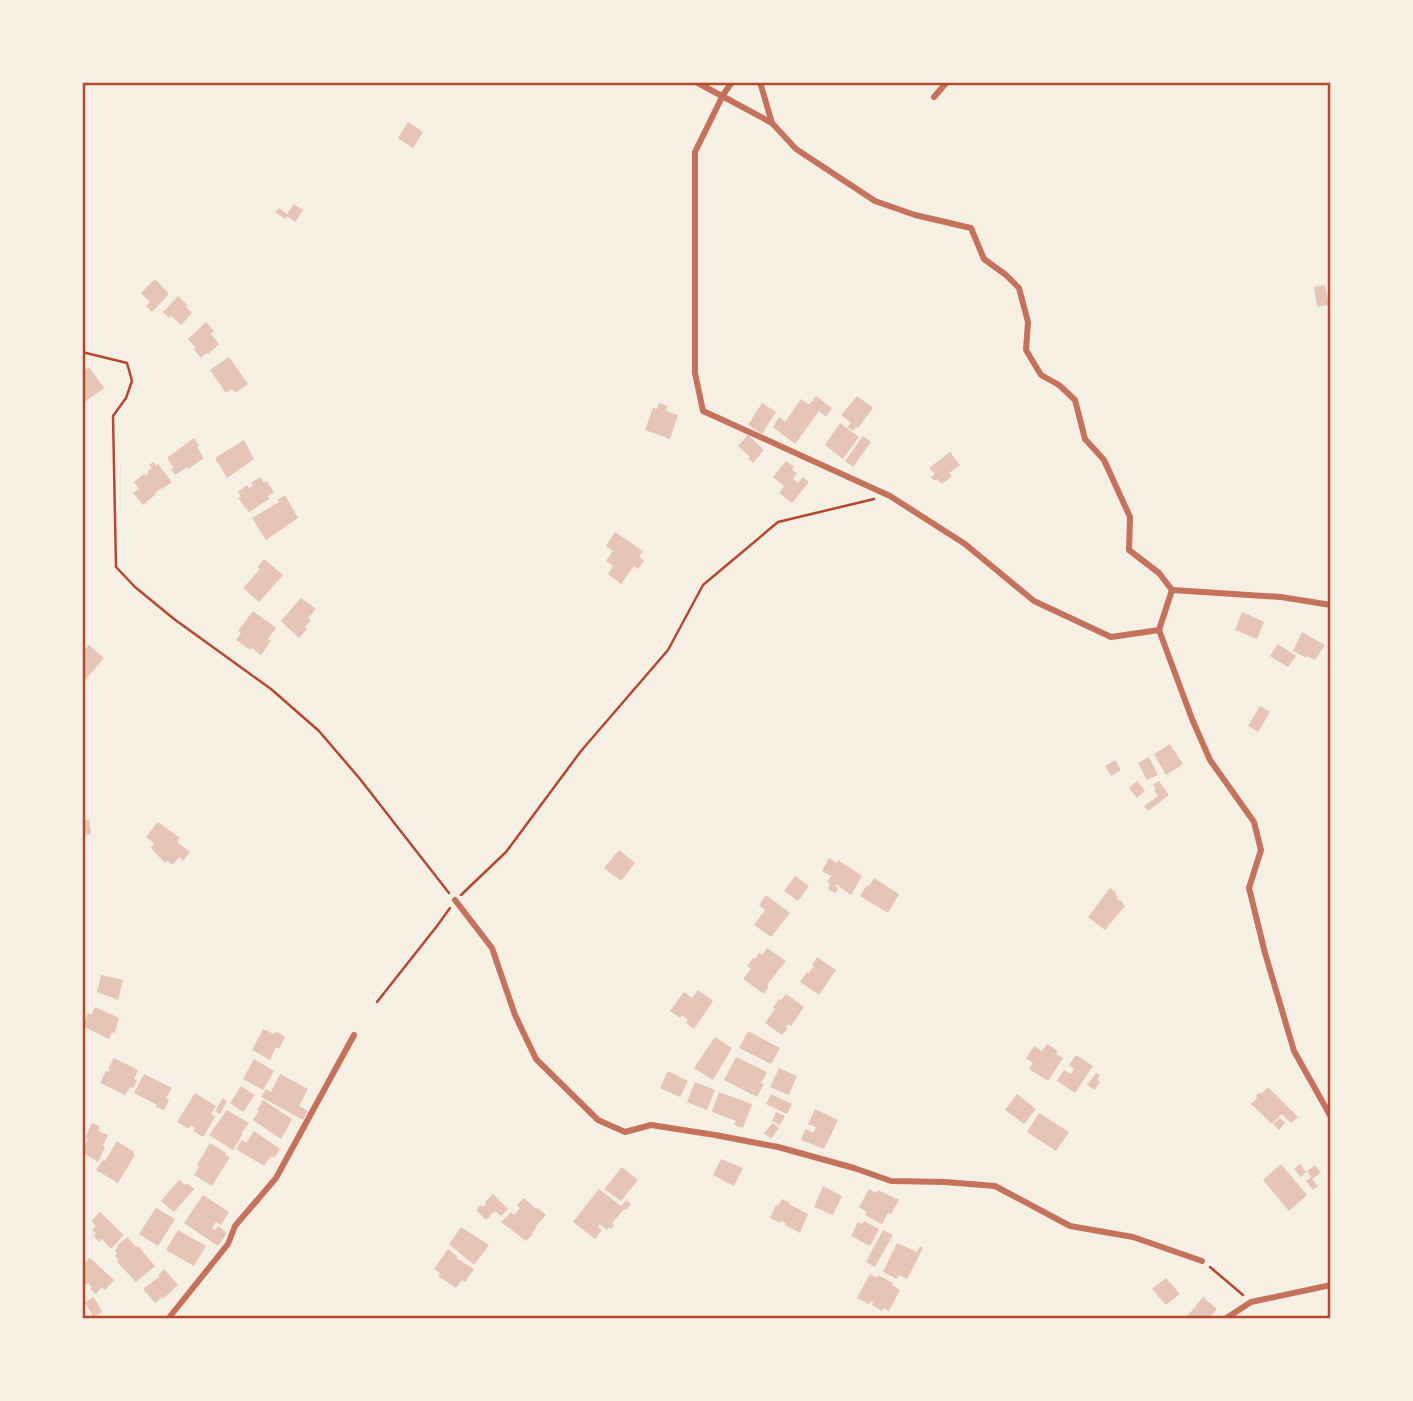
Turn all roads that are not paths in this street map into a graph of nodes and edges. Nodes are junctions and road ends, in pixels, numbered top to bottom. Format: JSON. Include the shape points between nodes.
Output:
{"nodes":[{"id":1,"x":696,"y":82,"type":"edge"},
{"id":2,"x":732,"y":82,"type":"edge"},
{"id":3,"x":760,"y":82,"type":"edge"},
{"id":4,"x":947,"y":82,"type":"edge"},
{"id":5,"x":723,"y":95,"type":"junction"},
{"id":6,"x":934,"y":97,"type":"dead end"},
{"id":7,"x":772,"y":123,"type":"junction"},
{"id":8,"x":1172,"y":590,"type":"junction"},
{"id":9,"x":1331,"y":604,"type":"edge"},
{"id":10,"x":1160,"y":630,"type":"junction"},
{"id":11,"x":455,"y":900,"type":"road end"},
{"id":12,"x":354,"y":1035,"type":"dead end"},
{"id":13,"x":1331,"y":1117,"type":"edge"},
{"id":14,"x":1202,"y":1261,"type":"road end"},
{"id":15,"x":1331,"y":1285,"type":"edge"},
{"id":16,"x":168,"y":1319,"type":"edge"},
{"id":17,"x":1224,"y":1319,"type":"edge"}],
"edges":[{"from":1,"to":5,"type":"street"},
{"from":2,"to":5,"type":"street"},
{"from":3,"to":7,"type":"street"},
{"from":4,"to":6,"type":"street"},
{"from":5,"to":7,"type":"street"},
{"from":5,"to":10,"type":"street","via":[[695,152],[695,373],[704,411],[890,496],[965,544],[1034,601],[1111,637]]},
{"from":7,"to":8,"type":"street","via":[[796,149],[875,201],[971,228],[984,259],[1019,288],[1028,322],[1026,350],[1041,375],[1076,400],[1086,439],[1104,460],[1130,517],[1129,550],[1159,573]]},
{"from":8,"to":9,"type":"street"},
{"from":8,"to":10,"type":"street"},
{"from":10,"to":13,"type":"street","via":[[1210,760],[1254,822],[1261,850],[1249,888],[1265,953],[1294,1051]]},
{"from":11,"to":14,"type":"street","via":[[492,948],[536,1059],[598,1121],[625,1132],[651,1125],[778,1147],[891,1181],[995,1186],[1070,1226],[1133,1237]]},
{"from":12,"to":16,"type":"street","via":[[276,1178]]},
{"from":15,"to":17,"type":"street","via":[[1251,1302]]}]}
